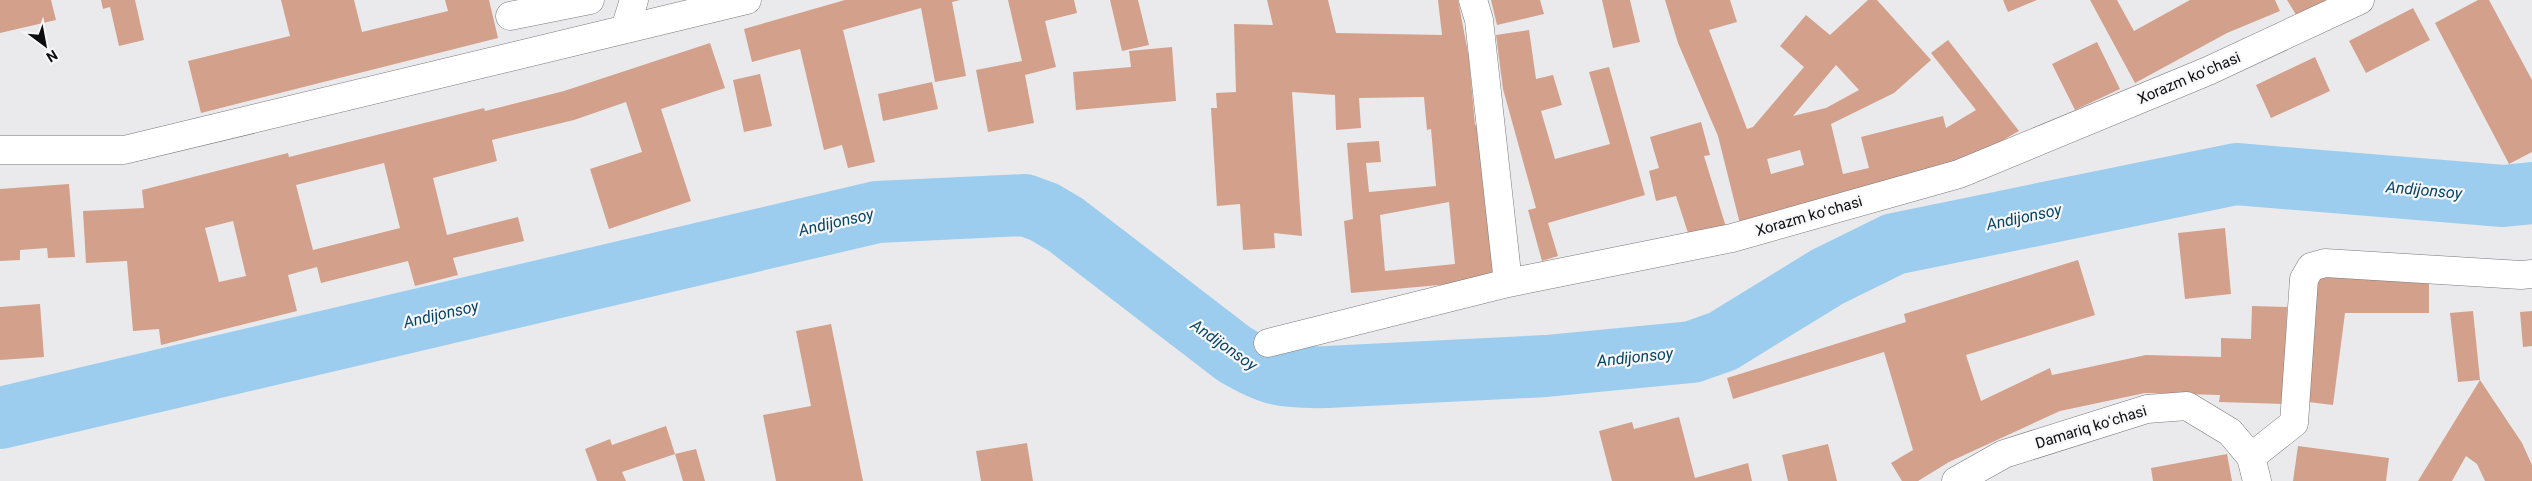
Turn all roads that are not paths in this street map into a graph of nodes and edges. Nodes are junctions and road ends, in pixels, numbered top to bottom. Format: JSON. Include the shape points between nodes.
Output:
{"nodes":[{"id":1,"x":590,"y":0,"type":"edge"},
{"id":2,"x":634,"y":0,"type":"edge"},
{"id":3,"x":747,"y":0,"type":"edge"},
{"id":4,"x":1473,"y":0,"type":"edge"},
{"id":5,"x":2360,"y":0,"type":"edge"},
{"id":6,"x":510,"y":16,"type":"dead end"},
{"id":7,"x":625,"y":29,"type":"junction"},
{"id":8,"x":0,"y":150,"type":"edge"},
{"id":9,"x":2532,"y":274,"type":"edge"},
{"id":10,"x":1508,"y":283,"type":"junction"},
{"id":11,"x":1268,"y":343,"type":"dead end"},
{"id":12,"x":2254,"y":469,"type":"edge"},
{"id":13,"x":1956,"y":481,"type":"edge"}],
"edges":[{"from":1,"to":6,"type":"street"},
{"from":2,"to":7,"type":"street"},
{"from":3,"to":7,"type":"street"},
{"from":4,"to":10,"type":"street","via":[[1479,20]]},
{"from":5,"to":10,"type":"street","name":"Xorazm koʻchasi","via":[[2208,70],[1959,174],[1732,238]]},
{"from":7,"to":8,"type":"street","via":[[124,150]]},
{"from":9,"to":12,"type":"street","via":[[2326,263],[2311,267],[2304,278],[2294,423]]},
{"from":10,"to":11,"type":"street","name":"Xorazm koʻchasi"},
{"from":12,"to":13,"type":"street","name":"Damariq koʻchasi","via":[[2230,432],[2187,406],[2147,409],[2004,454]]}]}
